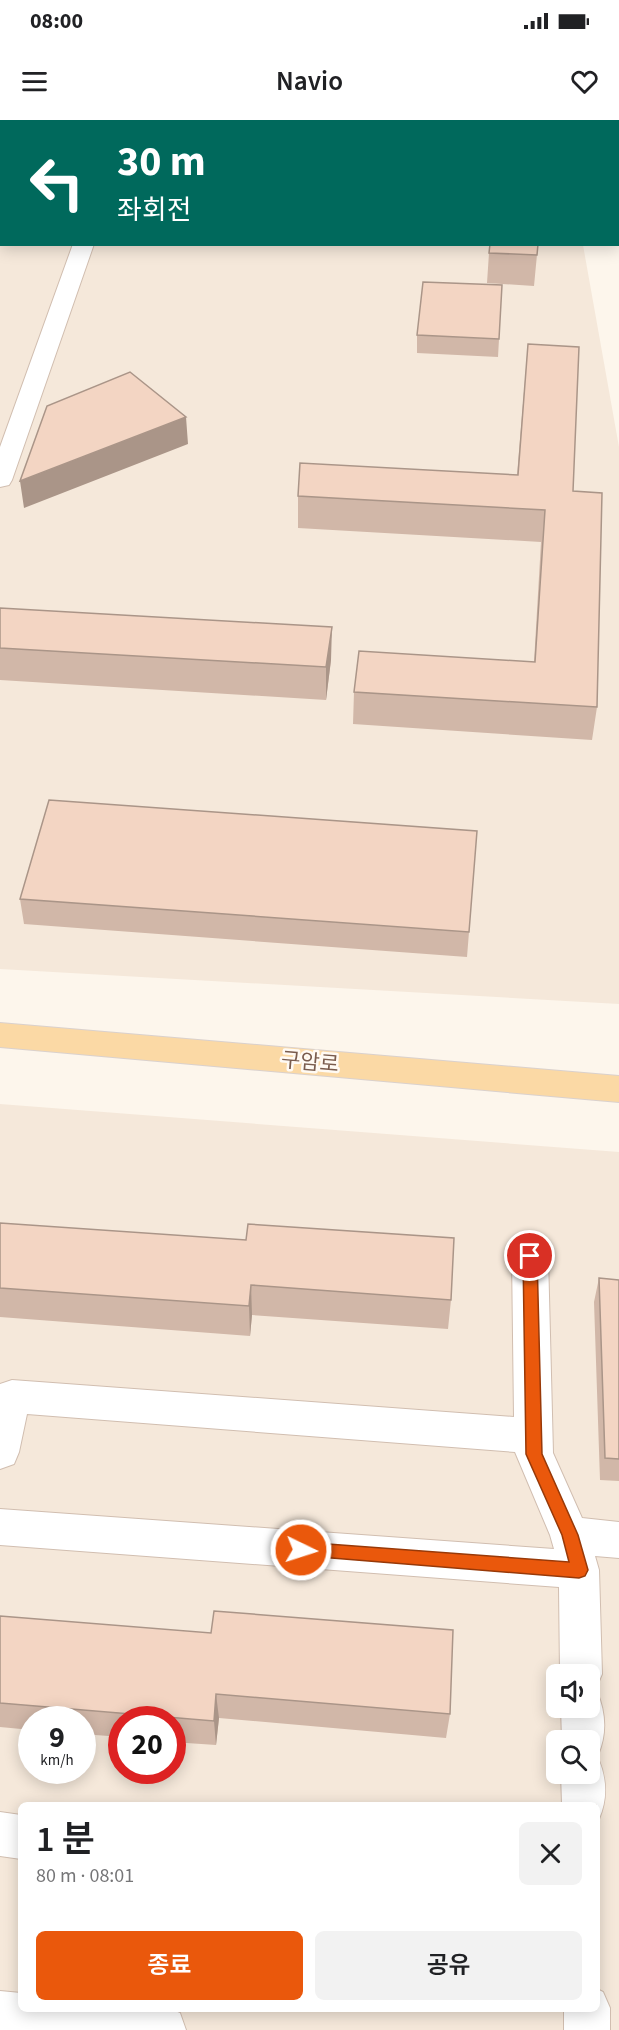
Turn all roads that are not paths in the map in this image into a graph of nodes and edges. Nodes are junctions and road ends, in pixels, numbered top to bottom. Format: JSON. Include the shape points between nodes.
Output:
{"nodes":[{"id":1,"x":83,"y":246,"type":"edge"},
{"id":2,"x":0,"y":480,"type":"edge"},
{"id":3,"x":0,"y":1035,"type":"edge"},
{"id":4,"x":619,"y":1089,"type":"edge"},
{"id":5,"x":530,"y":1256,"type":"dead end"},
{"id":6,"x":6,"y":1396,"type":"edge"},
{"id":7,"x":534,"y":1436,"type":"junction"},
{"id":8,"x":0,"y":1452,"type":"edge"},
{"id":9,"x":0,"y":1527,"type":"edge"},
{"id":10,"x":619,"y":1540,"type":"edge"},
{"id":11,"x":575,"y":1552,"type":"junction"},
{"id":12,"x":581,"y":1664,"type":"edge"},
{"id":13,"x":583,"y":1784,"type":"edge"},
{"id":14,"x":584,"y":1802,"type":"edge"},
{"id":15,"x":0,"y":1834,"type":"edge"},
{"id":16,"x":18,"y":1837,"type":"edge"},
{"id":17,"x":587,"y":2012,"type":"edge"},
{"id":18,"x":0,"y":2014,"type":"edge"},
{"id":19,"x":163,"y":2030,"type":"edge"},
{"id":20,"x":587,"y":2030,"type":"edge"}],
"edges":[{"from":1,"to":2,"type":"lane"},
{"from":3,"to":4,"type":"main road","name":"구암로"},
{"from":5,"to":7,"type":"lane"},
{"from":6,"to":7,"type":"lane"},
{"from":6,"to":8,"type":"lane"},
{"from":7,"to":11,"type":"lane","via":[[534,1454]]},
{"from":9,"to":11,"type":"lane"},
{"from":10,"to":11,"type":"lane"},
{"from":11,"to":12,"type":"lane"},
{"from":13,"to":14,"type":"lane"},
{"from":15,"to":16,"type":"lane"},
{"from":17,"to":20,"type":"lane"},
{"from":18,"to":19,"type":"lane"}]}
